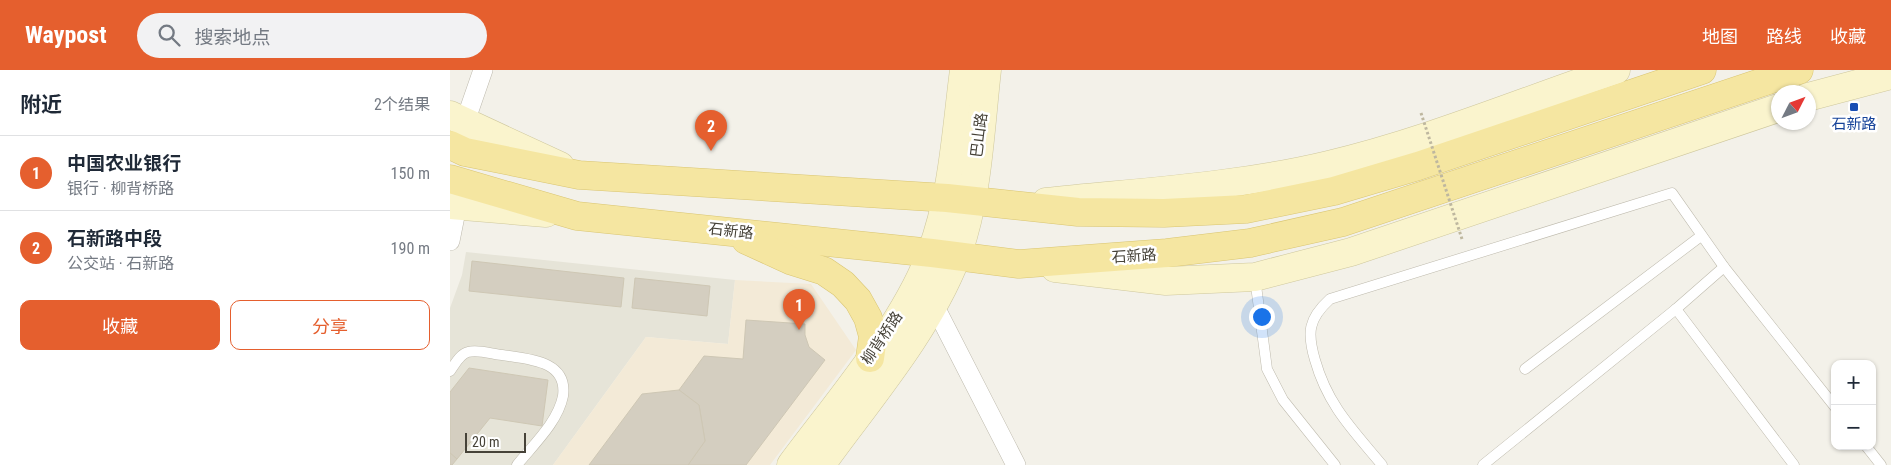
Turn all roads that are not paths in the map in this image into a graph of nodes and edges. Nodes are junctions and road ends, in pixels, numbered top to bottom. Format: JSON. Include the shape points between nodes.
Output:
{"nodes":[{"id":1,"x":483,"y":70,"type":"edge"},
{"id":2,"x":964,"y":70,"type":"edge"},
{"id":3,"x":987,"y":70,"type":"edge"},
{"id":4,"x":1616,"y":70,"type":"edge"},
{"id":5,"x":1702,"y":70,"type":"edge"},
{"id":6,"x":1799,"y":70,"type":"edge"},
{"id":7,"x":1891,"y":75,"type":"edge"},
{"id":8,"x":1816,"y":96,"type":"edge"},
{"id":9,"x":1771,"y":110,"type":"edge"},
{"id":10,"x":457,"y":119,"type":"edge"},
{"id":11,"x":450,"y":145,"type":"edge"},
{"id":12,"x":579,"y":175,"type":"junction"},
{"id":13,"x":450,"y":180,"type":"edge"},
{"id":14,"x":959,"y":198,"type":"junction"},
{"id":15,"x":1020,"y":205,"type":"junction"},
{"id":16,"x":454,"y":206,"type":"edge"},
{"id":17,"x":577,"y":216,"type":"junction"},
{"id":18,"x":725,"y":230,"type":"junction"},
{"id":19,"x":1701,"y":236,"type":"junction"},
{"id":20,"x":450,"y":241,"type":"edge"},
{"id":21,"x":944,"y":255,"type":"junction"},
{"id":22,"x":1018,"y":264,"type":"junction"},
{"id":23,"x":1724,"y":267,"type":"junction"},
{"id":24,"x":1255,"y":277,"type":"junction"},
{"id":25,"x":934,"y":302,"type":"junction"},
{"id":26,"x":1676,"y":309,"type":"junction"},
{"id":27,"x":870,"y":358,"type":"junction"},
{"id":28,"x":1525,"y":369,"type":"dead end"},
{"id":29,"x":450,"y":371,"type":"edge"},
{"id":30,"x":1833,"y":405,"type":"edge"},
{"id":31,"x":1869,"y":450,"type":"edge"},
{"id":32,"x":517,"y":465,"type":"edge"},
{"id":33,"x":791,"y":465,"type":"edge"},
{"id":34,"x":820,"y":465,"type":"edge"},
{"id":35,"x":1016,"y":465,"type":"edge"},
{"id":36,"x":1335,"y":465,"type":"edge"},
{"id":37,"x":1382,"y":465,"type":"edge"},
{"id":38,"x":1483,"y":465,"type":"edge"},
{"id":39,"x":1794,"y":465,"type":"edge"},
{"id":40,"x":1881,"y":465,"type":"edge"}],
"edges":[{"from":1,"to":10,"type":"street"},
{"from":2,"to":14,"type":"street","name":"巴山路"},
{"from":3,"to":14,"type":"street","name":"巴山路"},
{"from":4,"to":15,"type":"street","via":[[1410,142],[1328,166],[1243,180]]},
{"from":5,"to":15,"type":"main road","via":[[1418,166],[1317,194],[1246,208],[1164,213],[1078,212]]},
{"from":6,"to":22,"type":"main road","name":"石新路","via":[[1343,222],[1250,243],[1168,253]]},
{"from":7,"to":8,"type":"street"},
{"from":9,"to":24,"type":"street","via":[[1351,252]]},
{"from":10,"to":12,"type":"street"},
{"from":11,"to":12,"type":"main road","via":[[465,152]]},
{"from":12,"to":14,"type":"main road"},
{"from":13,"to":17,"type":"main road","name":"石新路"},
{"from":14,"to":15,"type":"main road"},
{"from":14,"to":21,"type":"street","name":"柳背桥路"},
{"from":16,"to":17,"type":"street"},
{"from":16,"to":20,"type":"street"},
{"from":17,"to":18,"type":"main road","name":"石新路"},
{"from":18,"to":21,"type":"main road","name":"石新路"},
{"from":18,"to":27,"type":"main road","via":[[792,261],[824,271],[844,284],[868,318],[873,336]]},
{"from":19,"to":23,"type":"lane"},
{"from":19,"to":28,"type":"lane"},
{"from":19,"to":37,"type":"lane","via":[[1672,193],[1330,299],[1317,310],[1311,324],[1310,342],[1322,385],[1336,409]]},
{"from":21,"to":22,"type":"main road","name":"石新路"},
{"from":21,"to":25,"type":"street","name":"柳背桥路"},
{"from":21,"to":27,"type":"street","name":"柳背桥路"},
{"from":22,"to":24,"type":"street","via":[[1166,281]]},
{"from":23,"to":26,"type":"lane"},
{"from":23,"to":30,"type":"lane"},
{"from":24,"to":36,"type":"lane","via":[[1267,369],[1283,400]]},
{"from":25,"to":34,"type":"street","name":"柳背桥路","via":[[914,336]]},
{"from":25,"to":35,"type":"street"},
{"from":26,"to":38,"type":"lane"},
{"from":26,"to":39,"type":"lane"},
{"from":27,"to":33,"type":"street","name":"柳背桥路"},
{"from":29,"to":32,"type":"lane","via":[[462,355],[474,351],[538,361],[559,374],[563,396],[558,410]]},
{"from":31,"to":40,"type":"lane"}]}
